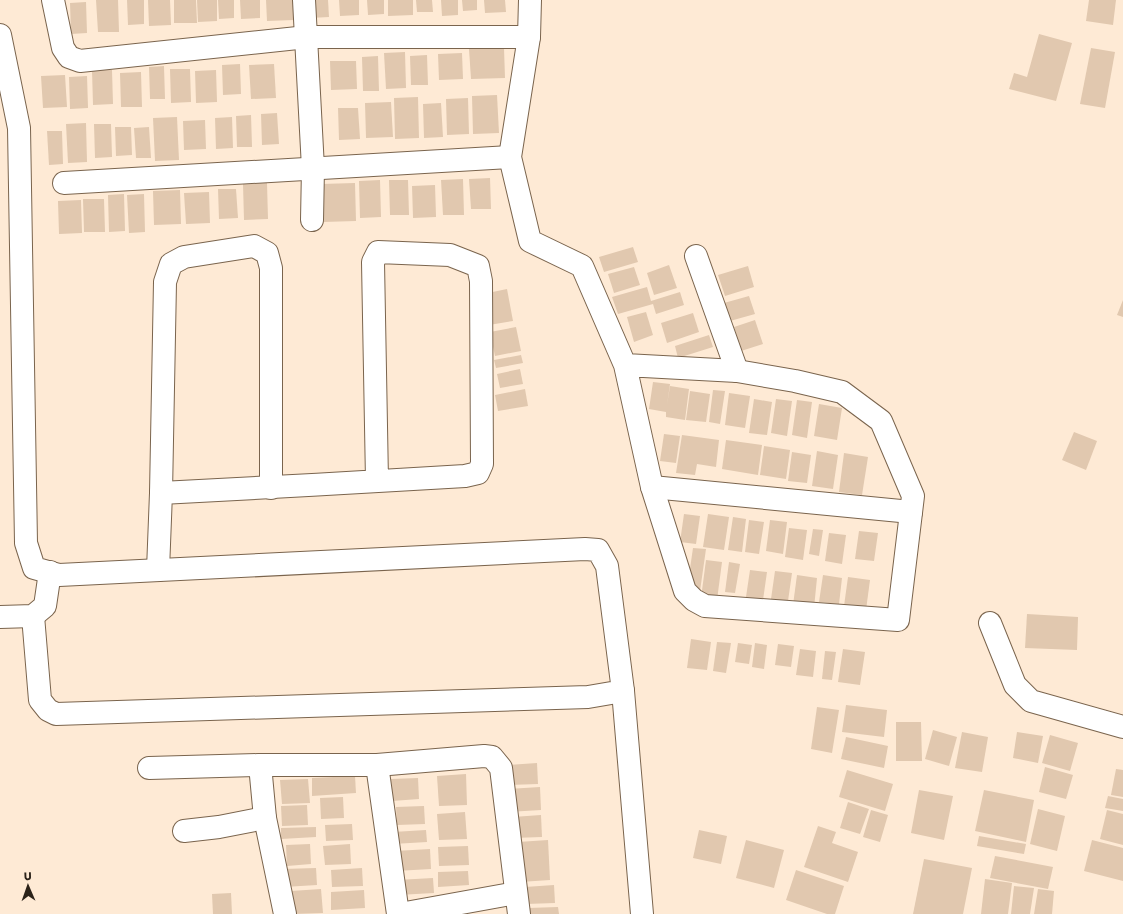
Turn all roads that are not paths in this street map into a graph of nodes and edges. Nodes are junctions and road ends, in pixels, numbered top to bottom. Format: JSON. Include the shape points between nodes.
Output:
{"nodes":[{"id":1,"x":53,"y":0,"type":"edge"},
{"id":2,"x":304,"y":0,"type":"edge"},
{"id":3,"x":530,"y":0,"type":"edge"},
{"id":4,"x":0,"y":35,"type":"edge"},
{"id":5,"x":307,"y":37,"type":"junction"},
{"id":6,"x":529,"y":37,"type":"junction"},
{"id":7,"x":9,"y":131,"type":"edge"},
{"id":8,"x":510,"y":157,"type":"junction"},
{"id":9,"x":313,"y":168,"type":"junction"},
{"id":10,"x":64,"y":183,"type":"dead end"},
{"id":11,"x":312,"y":220,"type":"dead end"},
{"id":12,"x":696,"y":256,"type":"dead end"},
{"id":13,"x":625,"y":365,"type":"junction"},
{"id":14,"x":737,"y":371,"type":"junction"},
{"id":15,"x":377,"y":481,"type":"junction"},
{"id":16,"x":652,"y":487,"type":"junction"},
{"id":17,"x":271,"y":488,"type":"junction"},
{"id":18,"x":161,"y":493,"type":"junction"},
{"id":19,"x":911,"y":512,"type":"junction"},
{"id":20,"x":158,"y":570,"type":"junction"},
{"id":21,"x":50,"y":572,"type":"junction"},
{"id":22,"x":33,"y":616,"type":"junction"},
{"id":23,"x":0,"y":617,"type":"edge"},
{"id":24,"x":990,"y":622,"type":"dead end"},
{"id":25,"x":624,"y":691,"type":"junction"},
{"id":26,"x":1123,"y":727,"type":"edge"},
{"id":27,"x":260,"y":765,"type":"junction"},
{"id":28,"x":377,"y":765,"type":"junction"},
{"id":29,"x":149,"y":768,"type":"dead end"},
{"id":30,"x":265,"y":818,"type":"junction"},
{"id":31,"x":184,"y":831,"type":"dead end"},
{"id":32,"x":516,"y":892,"type":"junction"},
{"id":33,"x":285,"y":914,"type":"edge"},
{"id":34,"x":399,"y":914,"type":"edge"},
{"id":35,"x":519,"y":914,"type":"edge"},
{"id":36,"x":642,"y":914,"type":"edge"}],
"edges":[{"from":1,"to":5,"type":"street","via":[[63,48],[69,57],[80,61]]},
{"from":2,"to":5,"type":"street"},
{"from":3,"to":6,"type":"street"},
{"from":4,"to":7,"type":"street"},
{"from":5,"to":6,"type":"street"},
{"from":5,"to":9,"type":"street"},
{"from":6,"to":8,"type":"street"},
{"from":7,"to":21,"type":"street","via":[[26,543],[34,568]]},
{"from":8,"to":9,"type":"street"},
{"from":8,"to":13,"type":"street","via":[[530,241],[582,266]]},
{"from":9,"to":10,"type":"street"},
{"from":9,"to":11,"type":"street"},
{"from":12,"to":14,"type":"street"},
{"from":13,"to":14,"type":"street"},
{"from":13,"to":16,"type":"street"},
{"from":14,"to":19,"type":"street","via":[[842,392],[881,421],[913,496]]},
{"from":15,"to":15,"type":"street","via":[[465,476],[478,473],[482,464],[481,281],[478,266],[450,254],[378,252],[373,262]]},
{"from":15,"to":17,"type":"street"},
{"from":16,"to":19,"type":"street"},
{"from":16,"to":19,"type":"street","via":[[685,590],[694,600],[705,606],[898,620]]},
{"from":17,"to":18,"type":"street"},
{"from":17,"to":18,"type":"street","via":[[271,268],[267,253],[254,246],[184,257],[172,264],[165,282]]},
{"from":18,"to":20,"type":"street"},
{"from":20,"to":21,"type":"street","via":[[59,575]]},
{"from":20,"to":25,"type":"street","via":[[598,550],[607,566]]},
{"from":21,"to":22,"type":"street","via":[[45,606]]},
{"from":22,"to":23,"type":"street"},
{"from":22,"to":25,"type":"street","via":[[40,700],[48,710],[56,714],[588,697]]},
{"from":24,"to":26,"type":"street","via":[[1015,685],[1030,701]]},
{"from":25,"to":36,"type":"street"},
{"from":27,"to":28,"type":"street"},
{"from":27,"to":29,"type":"street"},
{"from":27,"to":30,"type":"street"},
{"from":28,"to":32,"type":"street","via":[[492,757],[501,768]]},
{"from":28,"to":34,"type":"street"},
{"from":30,"to":31,"type":"street"},
{"from":30,"to":33,"type":"street"},
{"from":32,"to":34,"type":"street"},
{"from":32,"to":35,"type":"street"}]}
